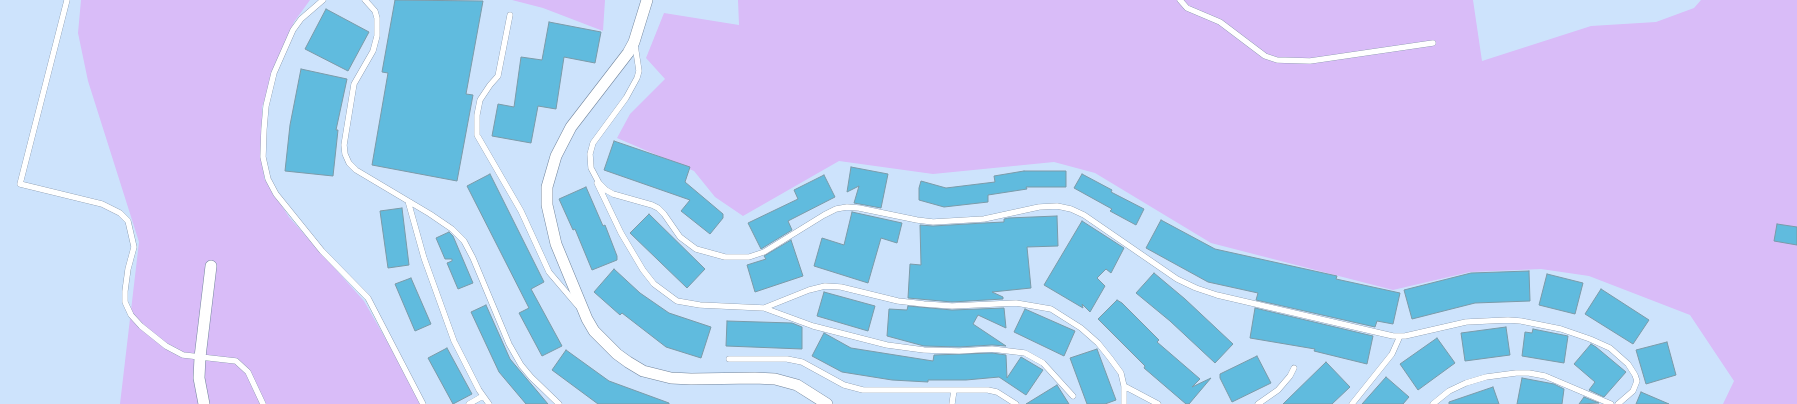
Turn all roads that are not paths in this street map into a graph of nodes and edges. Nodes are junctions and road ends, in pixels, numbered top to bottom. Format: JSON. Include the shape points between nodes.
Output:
{"nodes":[{"id":1,"x":67,"y":0,"type":"edge"},
{"id":2,"x":323,"y":0,"type":"edge"},
{"id":3,"x":365,"y":0,"type":"edge"},
{"id":4,"x":647,"y":0,"type":"edge"},
{"id":5,"x":1180,"y":0,"type":"edge"},
{"id":6,"x":510,"y":15,"type":"dead end"},
{"id":7,"x":634,"y":42,"type":"junction"},
{"id":8,"x":1434,"y":43,"type":"dead end"},
{"id":9,"x":593,"y":174,"type":"junction"},
{"id":10,"x":408,"y":201,"type":"junction"},
{"id":11,"x":211,"y":266,"type":"dead end"},
{"id":12,"x":764,"y":308,"type":"junction"},
{"id":13,"x":584,"y":314,"type":"junction"},
{"id":14,"x":1400,"y":336,"type":"junction"},
{"id":15,"x":200,"y":357,"type":"junction"},
{"id":16,"x":729,"y":359,"type":"dead end"},
{"id":17,"x":1294,"y":368,"type":"dead end"},
{"id":18,"x":1124,"y":386,"type":"junction"},
{"id":19,"x":954,"y":390,"type":"junction"},
{"id":20,"x":483,"y":396,"type":"junction"},
{"id":21,"x":1074,"y":396,"type":"dead end"},
{"id":22,"x":420,"y":402,"type":"edge"},
{"id":23,"x":204,"y":404,"type":"edge"},
{"id":24,"x":263,"y":404,"type":"edge"},
{"id":25,"x":469,"y":404,"type":"edge"},
{"id":26,"x":489,"y":404,"type":"edge"},
{"id":27,"x":559,"y":404,"type":"edge"},
{"id":28,"x":827,"y":404,"type":"edge"},
{"id":29,"x":952,"y":404,"type":"edge"},
{"id":30,"x":1016,"y":404,"type":"edge"},
{"id":31,"x":1124,"y":404,"type":"edge"},
{"id":32,"x":1158,"y":404,"type":"edge"},
{"id":33,"x":1258,"y":404,"type":"edge"},
{"id":34,"x":1352,"y":404,"type":"edge"},
{"id":35,"x":1432,"y":404,"type":"edge"},
{"id":36,"x":1611,"y":404,"type":"edge"},
{"id":37,"x":1618,"y":404,"type":"edge"}],
"edges":[{"from":1,"to":15,"type":"lane","via":[[20,184],[102,204],[128,220],[134,247],[125,290],[127,308],[141,326],[166,346],[183,355]]},
{"from":2,"to":22,"type":"lane","via":[[301,19],[293,30],[274,73],[266,106],[264,129],[264,157],[268,179],[276,194],[322,251],[368,298]]},
{"from":3,"to":10,"type":"lane","via":[[375,11],[377,36],[373,51],[354,84],[344,145],[345,154],[356,170]]},
{"from":4,"to":7,"type":"street"},
{"from":5,"to":8,"type":"lane","via":[[1187,8],[1220,22],[1265,56],[1277,60],[1310,61]]},
{"from":6,"to":13,"type":"lane","via":[[498,76],[480,100],[477,135],[521,211],[549,272]]},
{"from":7,"to":9,"type":"lane","via":[[639,71],[637,78],[626,98],[593,143],[590,154]]},
{"from":7,"to":13,"type":"street","via":[[570,127],[556,156],[547,187],[548,210],[556,244]]},
{"from":9,"to":12,"type":"lane","via":[[632,254],[662,292],[677,301],[690,304]]},
{"from":9,"to":14,"type":"lane","via":[[599,183],[613,194],[658,208],[680,237],[696,249],[741,258],[764,252],[824,215],[847,207],[933,222],[984,219],[1039,207],[1057,206],[1084,215],[1157,266],[1196,288],[1217,295]]},
{"from":10,"to":20,"type":"lane","via":[[424,258],[454,341]]},
{"from":10,"to":27,"type":"lane","via":[[452,229],[464,241],[518,359],[531,377]]},
{"from":11,"to":15,"type":"street"},
{"from":12,"to":18,"type":"lane","via":[[824,286],[841,287],[898,301],[924,304],[1034,305],[1051,309],[1082,328],[1121,373]]},
{"from":12,"to":21,"type":"lane","via":[[813,326],[887,345],[924,350],[992,349],[1025,353],[1043,363]]},
{"from":13,"to":28,"type":"street","via":[[602,340],[643,371],[671,378],[775,379],[798,385]]},
{"from":14,"to":34,"type":"lane","via":[[1392,354]]},
{"from":14,"to":37,"type":"lane","via":[[1450,324],[1489,320],[1521,321],[1561,330],[1602,344],[1632,368],[1637,381],[1636,386],[1629,396]]},
{"from":15,"to":23,"type":"street","via":[[199,378]]},
{"from":15,"to":24,"type":"lane","via":[[236,361],[248,372]]},
{"from":16,"to":19,"type":"lane","via":[[787,359],[802,362],[844,385],[863,390]]},
{"from":17,"to":33,"type":"lane","via":[[1278,390]]},
{"from":18,"to":31,"type":"lane"},
{"from":18,"to":32,"type":"lane"},
{"from":19,"to":29,"type":"lane"},
{"from":19,"to":30,"type":"lane","via":[[992,391]]},
{"from":20,"to":25,"type":"lane"},
{"from":20,"to":26,"type":"lane"},
{"from":35,"to":36,"type":"lane","via":[[1449,391],[1466,383],[1486,377],[1523,373],[1546,376]]}]}
